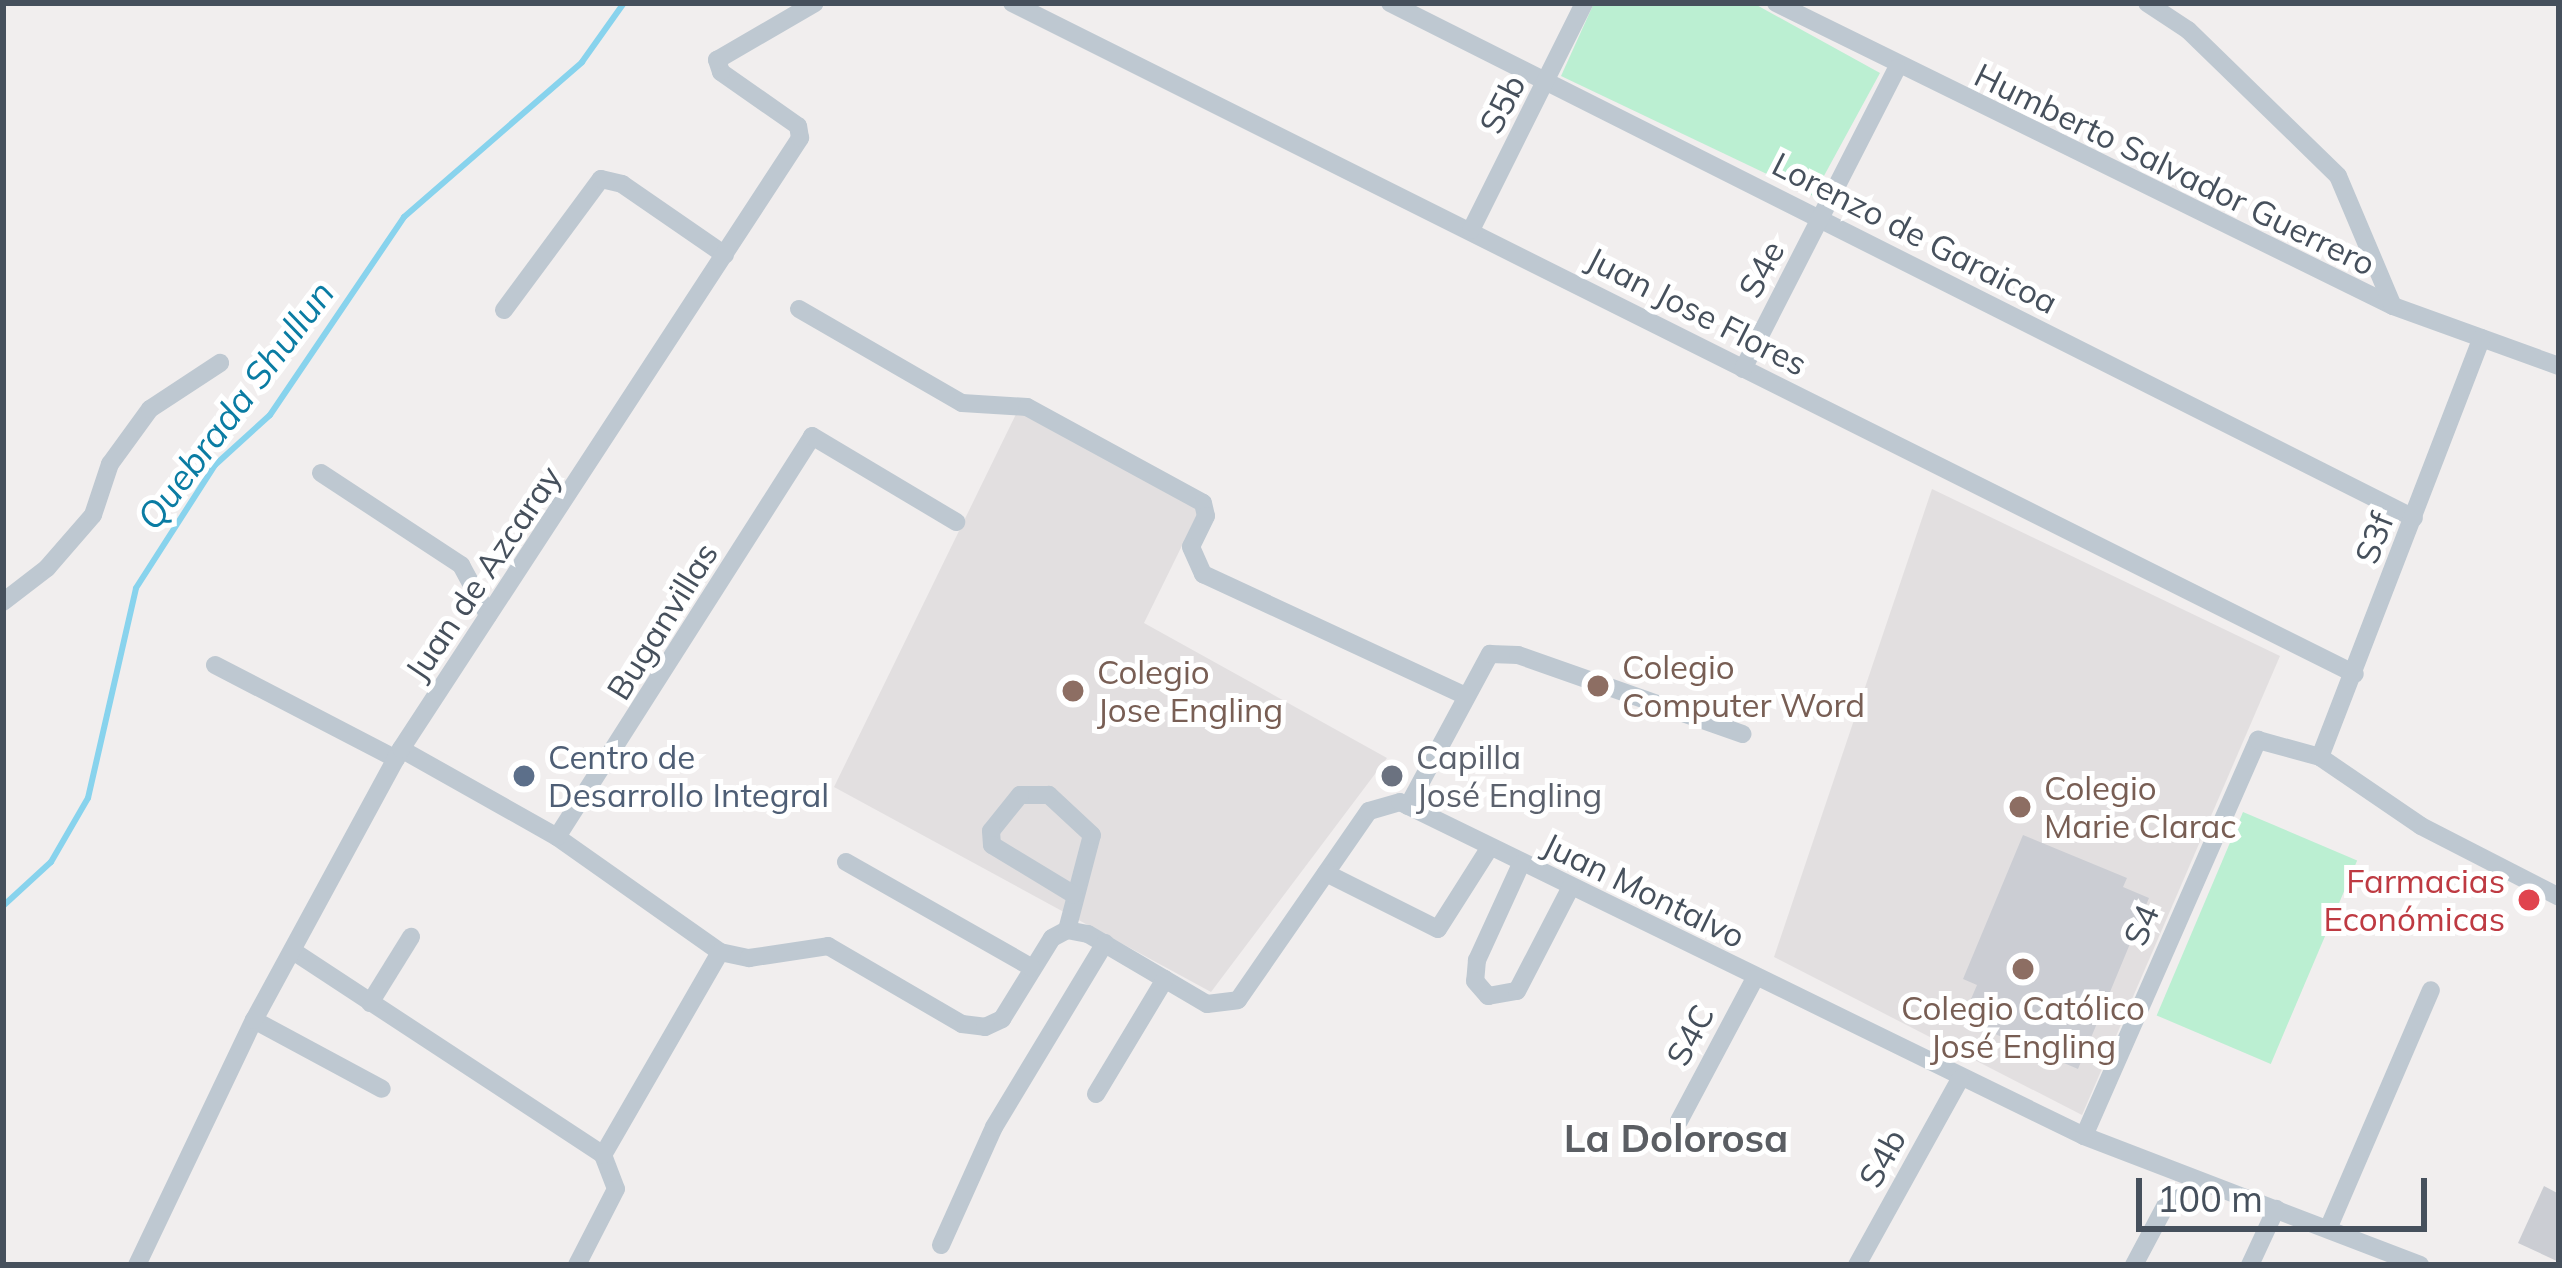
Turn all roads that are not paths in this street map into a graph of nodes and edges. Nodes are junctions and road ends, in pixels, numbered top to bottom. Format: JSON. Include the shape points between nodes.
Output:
{"nodes":[{"id":1,"x":815,"y":3,"type":"edge"},
{"id":2,"x":1012,"y":3,"type":"edge"},
{"id":3,"x":1390,"y":3,"type":"edge"},
{"id":4,"x":1584,"y":3,"type":"edge"},
{"id":5,"x":1776,"y":3,"type":"edge"},
{"id":6,"x":2147,"y":3,"type":"edge"},
{"id":7,"x":1897,"y":68,"type":"junction"},
{"id":8,"x":1548,"y":81,"type":"junction"},
{"id":9,"x":1821,"y":220,"type":"junction"},
{"id":10,"x":1471,"y":230,"type":"junction"},
{"id":11,"x":725,"y":255,"type":"junction"},
{"id":12,"x":2393,"y":306,"type":"junction"},
{"id":13,"x":799,"y":309,"type":"dead end"},
{"id":14,"x":504,"y":310,"type":"dead end"},
{"id":15,"x":2482,"y":338,"type":"junction"},
{"id":16,"x":220,"y":363,"type":"dead end"},
{"id":17,"x":2559,"y":366,"type":"edge"},
{"id":18,"x":1743,"y":369,"type":"junction"},
{"id":19,"x":321,"y":473,"type":"dead end"},
{"id":20,"x":2414,"y":518,"type":"junction"},
{"id":21,"x":956,"y":522,"type":"dead end"},
{"id":22,"x":3,"y":602,"type":"edge"},
{"id":23,"x":484,"y":607,"type":"junction"},
{"id":24,"x":215,"y":664,"type":"dead end"},
{"id":25,"x":2354,"y":674,"type":"junction"},
{"id":26,"x":1466,"y":695,"type":"junction"},
{"id":27,"x":1742,"y":734,"type":"dead end"},
{"id":28,"x":398,"y":754,"type":"junction"},
{"id":29,"x":2320,"y":757,"type":"junction"},
{"id":30,"x":1408,"y":806,"type":"junction"},
{"id":31,"x":556,"y":837,"type":"junction"},
{"id":32,"x":1490,"y":847,"type":"junction"},
{"id":33,"x":846,"y":862,"type":"dead end"},
{"id":34,"x":1522,"y":864,"type":"junction"},
{"id":35,"x":1326,"y":873,"type":"junction"},
{"id":36,"x":1571,"y":887,"type":"junction"},
{"id":37,"x":1073,"y":894,"type":"junction"},
{"id":38,"x":2559,"y":897,"type":"edge"},
{"id":39,"x":1066,"y":930,"type":"junction"},
{"id":40,"x":411,"y":937,"type":"dead end"},
{"id":41,"x":1105,"y":943,"type":"junction"},
{"id":42,"x":293,"y":951,"type":"junction"},
{"id":43,"x":720,"y":952,"type":"junction"},
{"id":44,"x":1031,"y":968,"type":"junction"},
{"id":45,"x":1754,"y":978,"type":"junction"},
{"id":46,"x":1165,"y":980,"type":"junction"},
{"id":47,"x":2431,"y":989,"type":"dead end"},
{"id":48,"x":370,"y":1003,"type":"junction"},
{"id":49,"x":254,"y":1020,"type":"junction"},
{"id":50,"x":1960,"y":1079,"type":"junction"},
{"id":51,"x":382,"y":1089,"type":"dead end"},
{"id":52,"x":1096,"y":1094,"type":"dead end"},
{"id":53,"x":1679,"y":1121,"type":"dead end"},
{"id":54,"x":2084,"y":1136,"type":"junction"},
{"id":55,"x":603,"y":1155,"type":"junction"},
{"id":56,"x":2171,"y":1195,"type":"dead end"},
{"id":57,"x":2276,"y":1209,"type":"junction"},
{"id":58,"x":2328,"y":1229,"type":"junction"},
{"id":59,"x":941,"y":1244,"type":"dead end"},
{"id":60,"x":136,"y":1265,"type":"edge"},
{"id":61,"x":577,"y":1265,"type":"edge"},
{"id":62,"x":1857,"y":1265,"type":"edge"},
{"id":63,"x":2134,"y":1265,"type":"edge"},
{"id":64,"x":2250,"y":1265,"type":"edge"},
{"id":65,"x":2420,"y":1265,"type":"edge"}],
"edges":[{"from":1,"to":11,"type":"street","name":"Juan de Azcaray","via":[[717,60],[721,72],[798,126],[800,138]]},
{"from":2,"to":10,"type":"street","name":"Juan Jose Flores"},
{"from":3,"to":8,"type":"street","name":"Lorenzo de Garaicoa"},
{"from":4,"to":8,"type":"street","name":"S5b"},
{"from":5,"to":7,"type":"street","name":"Humberto Salvador Guerrero"},
{"from":6,"to":12,"type":"street","via":[[2188,30],[2338,176]]},
{"from":7,"to":9,"type":"street","name":"S4e"},
{"from":7,"to":12,"type":"street","name":"Humberto Salvador Guerrero"},
{"from":8,"to":9,"type":"street","name":"Lorenzo de Garaicoa"},
{"from":8,"to":10,"type":"street","name":"S5b"},
{"from":9,"to":18,"type":"street","name":"S4e"},
{"from":9,"to":20,"type":"street","name":"Lorenzo de Garaicoa"},
{"from":10,"to":18,"type":"street","name":"Juan Jose Flores"},
{"from":11,"to":14,"type":"street","via":[[622,184],[601,179]]},
{"from":11,"to":23,"type":"street","name":"Juan de Azcaray","via":[[580,484]]},
{"from":12,"to":15,"type":"street","name":"Humberto Salvador Guerrero"},
{"from":13,"to":26,"type":"street","via":[[962,403],[1027,406],[1203,503],[1191,548],[1203,574]]},
{"from":15,"to":17,"type":"street","name":"Humberto Salvador Guerrero"},
{"from":15,"to":20,"type":"street","name":"S3f"},
{"from":16,"to":22,"type":"street","via":[[151,409],[110,464],[93,515]]},
{"from":18,"to":25,"type":"street","name":"Juan Jose Flores"},
{"from":19,"to":23,"type":"street","via":[[449,555]]},
{"from":20,"to":25,"type":"street","name":"S3f"},
{"from":21,"to":31,"type":"street","name":"Buganvillas","via":[[815,435]]},
{"from":23,"to":28,"type":"street","name":"Juan de Azcaray"},
{"from":24,"to":28,"type":"street"},
{"from":25,"to":29,"type":"street","name":"S3f"},
{"from":26,"to":27,"type":"street","via":[[1490,654],[1503,652]]},
{"from":26,"to":30,"type":"street"},
{"from":28,"to":31,"type":"street"},
{"from":28,"to":42,"type":"street","name":"Juan de Azcaray"},
{"from":29,"to":38,"type":"street","via":[[2421,826]]},
{"from":29,"to":54,"type":"street","name":"S4","via":[[2258,740]]},
{"from":30,"to":32,"type":"street","name":"Juan Montalvo"},
{"from":30,"to":35,"type":"street","via":[[1382,803],[1369,812]]},
{"from":31,"to":43,"type":"street"},
{"from":32,"to":34,"type":"street","name":"Juan Montalvo"},
{"from":32,"to":35,"type":"street","via":[[1438,928]]},
{"from":33,"to":44,"type":"street"},
{"from":34,"to":36,"type":"street","name":"Juan Montalvo"},
{"from":34,"to":36,"type":"street","via":[[1478,960],[1474,981],[1488,996],[1517,991]]},
{"from":35,"to":46,"type":"street","via":[[1238,1000],[1207,1004]]},
{"from":36,"to":45,"type":"street","name":"Juan Montalvo"},
{"from":37,"to":37,"type":"street","via":[[1092,835],[1049,795],[1020,795],[991,831],[992,845]]},
{"from":37,"to":39,"type":"street"},
{"from":39,"to":41,"type":"street"},
{"from":39,"to":44,"type":"street"},
{"from":40,"to":48,"type":"street"},
{"from":41,"to":46,"type":"street"},
{"from":41,"to":59,"type":"street","via":[[994,1127]]},
{"from":42,"to":48,"type":"street"},
{"from":42,"to":49,"type":"street","name":"Juan de Azcaray"},
{"from":43,"to":44,"type":"street","via":[[761,957],[828,946],[962,1024],[985,1027],[1002,1019]]},
{"from":43,"to":55,"type":"street"},
{"from":45,"to":50,"type":"street","name":"Juan Montalvo"},
{"from":45,"to":53,"type":"street","name":"S4C"},
{"from":46,"to":52,"type":"street"},
{"from":47,"to":58,"type":"street"},
{"from":48,"to":55,"type":"street"},
{"from":49,"to":51,"type":"street"},
{"from":49,"to":60,"type":"street","name":"Juan de Azcaray"},
{"from":50,"to":54,"type":"street","name":"Juan Montalvo"},
{"from":50,"to":62,"type":"street","name":"S4b"},
{"from":54,"to":57,"type":"street","name":"Juan Montalvo"},
{"from":55,"to":61,"type":"street","via":[[616,1189]]},
{"from":56,"to":63,"type":"street"},
{"from":57,"to":58,"type":"street","name":"Juan Montalvo"},
{"from":57,"to":64,"type":"street"},
{"from":58,"to":65,"type":"street","name":"Juan Montalvo"}]}
